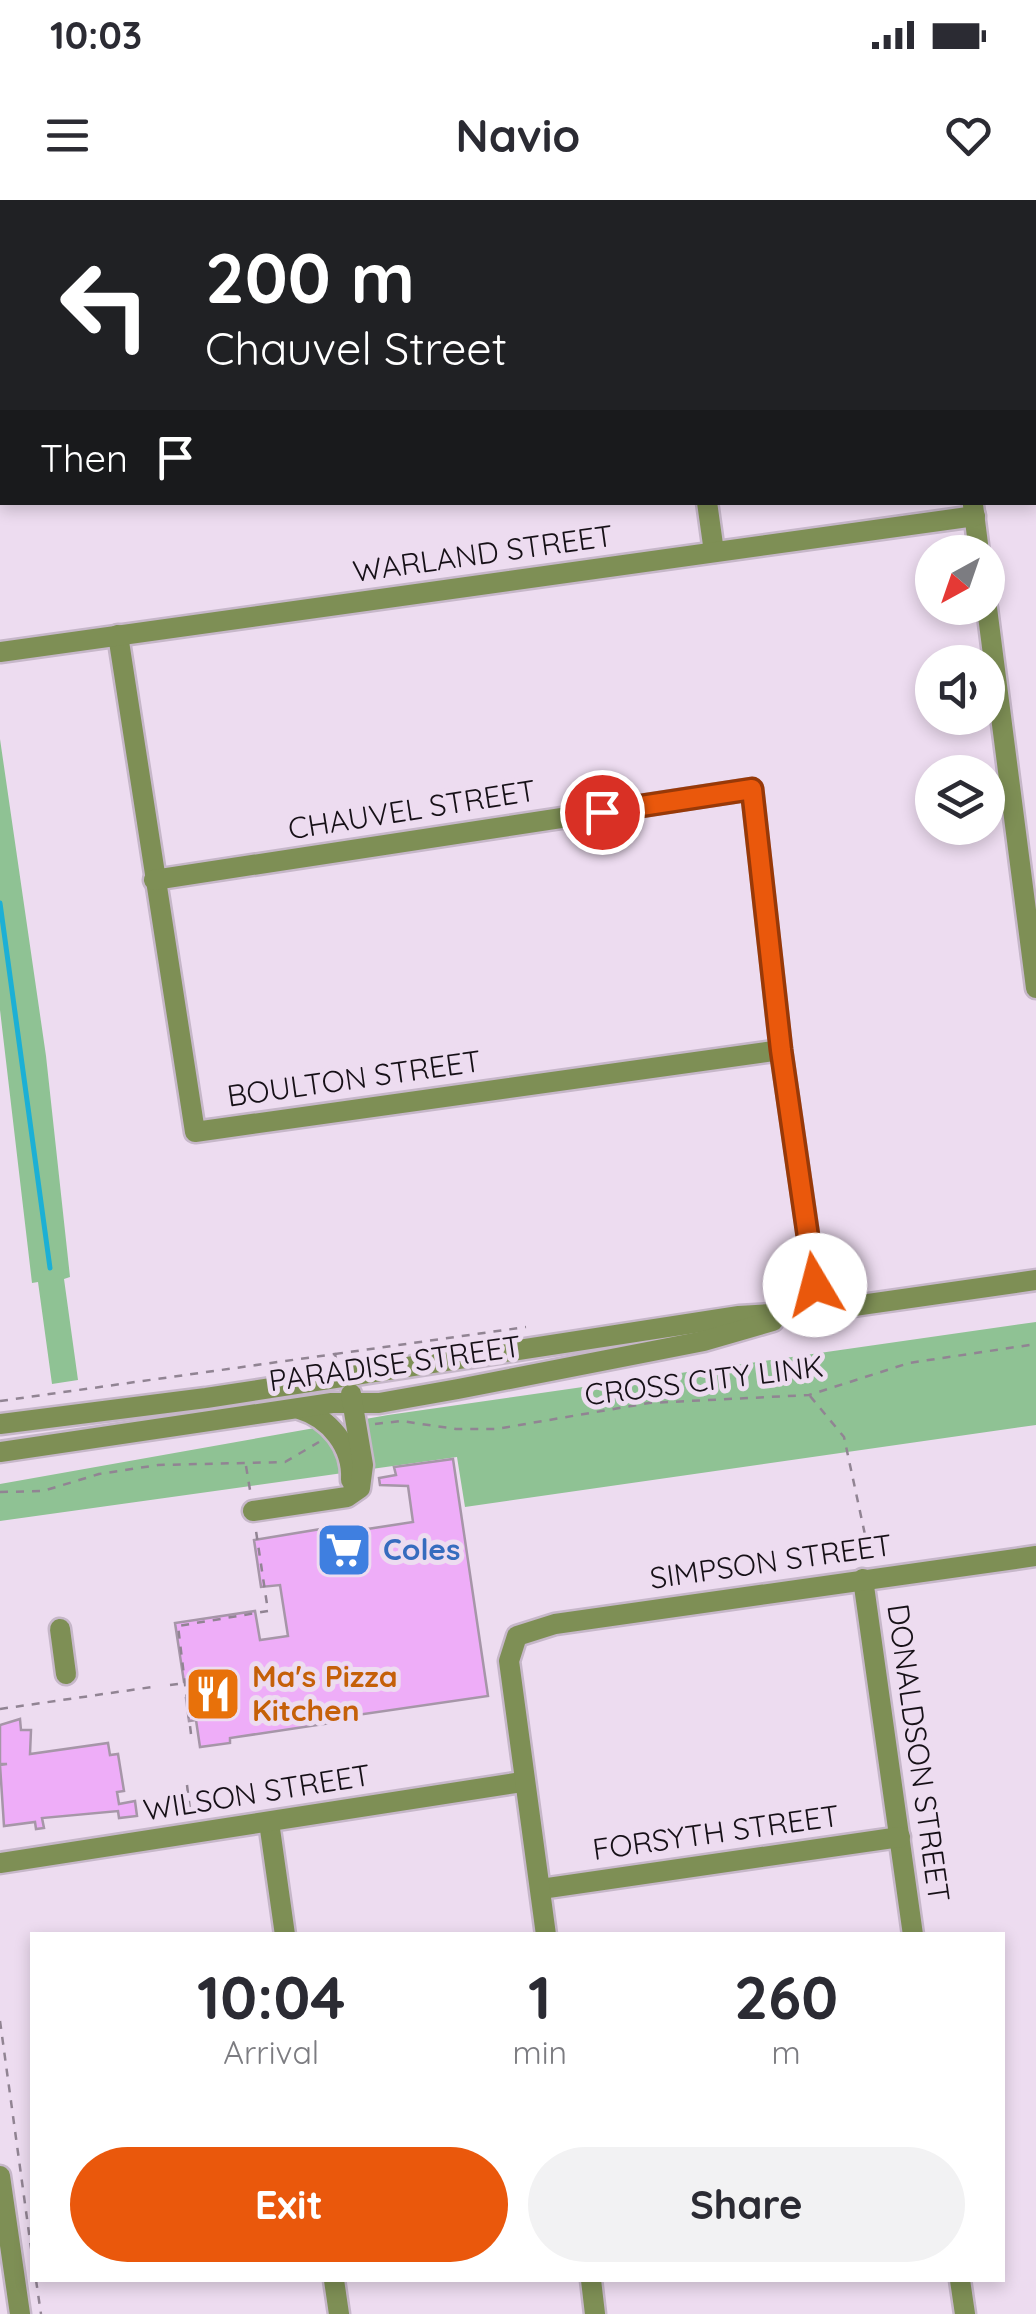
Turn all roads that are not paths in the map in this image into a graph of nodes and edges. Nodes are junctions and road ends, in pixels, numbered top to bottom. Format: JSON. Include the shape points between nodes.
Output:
{"nodes":[{"id":1,"x":707,"y":505,"type":"edge"},
{"id":2,"x":974,"y":509,"type":"edge"},
{"id":3,"x":978,"y":535,"type":"edge"},
{"id":4,"x":714,"y":552,"type":"junction"},
{"id":5,"x":988,"y":625,"type":"edge"},
{"id":6,"x":118,"y":636,"type":"junction"},
{"id":7,"x":0,"y":652,"type":"edge"},
{"id":8,"x":154,"y":880,"type":"junction"},
{"id":9,"x":1036,"y":988,"type":"edge"},
{"id":10,"x":781,"y":1050,"type":"junction"},
{"id":11,"x":1036,"y":1280,"type":"edge"},
{"id":12,"x":819,"y":1311,"type":"junction"},
{"id":13,"x":794,"y":1314,"type":"junction"},
{"id":14,"x":342,"y":1369,"type":"junction"},
{"id":15,"x":352,"y":1403,"type":"junction"},
{"id":16,"x":297,"y":1408,"type":"junction"},
{"id":17,"x":0,"y":1424,"type":"edge"},
{"id":18,"x":0,"y":1452,"type":"edge"},
{"id":19,"x":342,"y":1498,"type":"junction"},
{"id":20,"x":252,"y":1507,"type":"road end"},
{"id":21,"x":1036,"y":1556,"type":"edge"},
{"id":22,"x":863,"y":1580,"type":"junction"},
{"id":23,"x":60,"y":1629,"type":"dead end"},
{"id":24,"x":66,"y":1674,"type":"dead end"},
{"id":25,"x":522,"y":1782,"type":"junction"},
{"id":26,"x":270,"y":1822,"type":"junction"},
{"id":27,"x":900,"y":1837,"type":"junction"},
{"id":28,"x":0,"y":1863,"type":"edge"},
{"id":29,"x":540,"y":1889,"type":"junction"},
{"id":30,"x":285,"y":1932,"type":"edge"},
{"id":31,"x":546,"y":1932,"type":"edge"},
{"id":32,"x":913,"y":1932,"type":"edge"},
{"id":33,"x":0,"y":2176,"type":"edge"},
{"id":34,"x":334,"y":2282,"type":"edge"},
{"id":35,"x":591,"y":2282,"type":"edge"},
{"id":36,"x":960,"y":2282,"type":"edge"},
{"id":37,"x":20,"y":2314,"type":"edge"},
{"id":38,"x":338,"y":2314,"type":"edge"},
{"id":39,"x":595,"y":2314,"type":"edge"},
{"id":40,"x":964,"y":2314,"type":"edge"}],
"edges":[{"from":1,"to":4,"type":"street"},
{"from":2,"to":3,"type":"street"},
{"from":2,"to":4,"type":"street","name":"WARLAND STREET"},
{"from":4,"to":6,"type":"street","name":"WARLAND STREET"},
{"from":5,"to":9,"type":"street"},
{"from":6,"to":7,"type":"street","name":"WARLAND STREET"},
{"from":6,"to":8,"type":"street","name":"BOULTON STREET"},
{"from":8,"to":10,"type":"street","name":"BOULTON STREET","via":[[195,1132]]},
{"from":8,"to":10,"type":"street","name":"CHAUVEL STREET","via":[[752,789]]},
{"from":10,"to":12,"type":"street","name":"CHAUVEL STREET"},
{"from":11,"to":12,"type":"street","name":"PARADISE STREET"},
{"from":12,"to":13,"type":"street","name":"PARADISE STREET"},
{"from":13,"to":14,"type":"street","name":"PARADISE STREET"},
{"from":13,"to":15,"type":"street","name":"PARADISE STREET","via":[[744,1332],[595,1364]]},
{"from":14,"to":15,"type":"street"},
{"from":14,"to":17,"type":"street","name":"PARADISE STREET"},
{"from":15,"to":16,"type":"street","name":"PARADISE STREET"},
{"from":15,"to":19,"type":"street","via":[[364,1474],[355,1493]]},
{"from":16,"to":18,"type":"street","name":"PARADISE STREET"},
{"from":16,"to":19,"type":"street","via":[[322,1418],[348,1454],[350,1483]]},
{"from":19,"to":20,"type":"street"},
{"from":21,"to":22,"type":"street","name":"SIMPSON STREET"},
{"from":22,"to":25,"type":"street","name":"SIMPSON STREET","via":[[555,1624],[517,1636],[509,1661]]},
{"from":22,"to":27,"type":"street","name":"DONALDSON STREET"},
{"from":23,"to":24,"type":"street"},
{"from":25,"to":26,"type":"street","name":"WILSON STREET"},
{"from":25,"to":29,"type":"street"},
{"from":26,"to":28,"type":"street","name":"WILSON STREET"},
{"from":26,"to":30,"type":"street"},
{"from":27,"to":29,"type":"street","name":"FORSYTH STREET"},
{"from":27,"to":32,"type":"street","name":"DONALDSON STREET"},
{"from":29,"to":31,"type":"street"},
{"from":33,"to":37,"type":"street"},
{"from":34,"to":38,"type":"street"},
{"from":35,"to":39,"type":"street"},
{"from":36,"to":40,"type":"street"}]}
